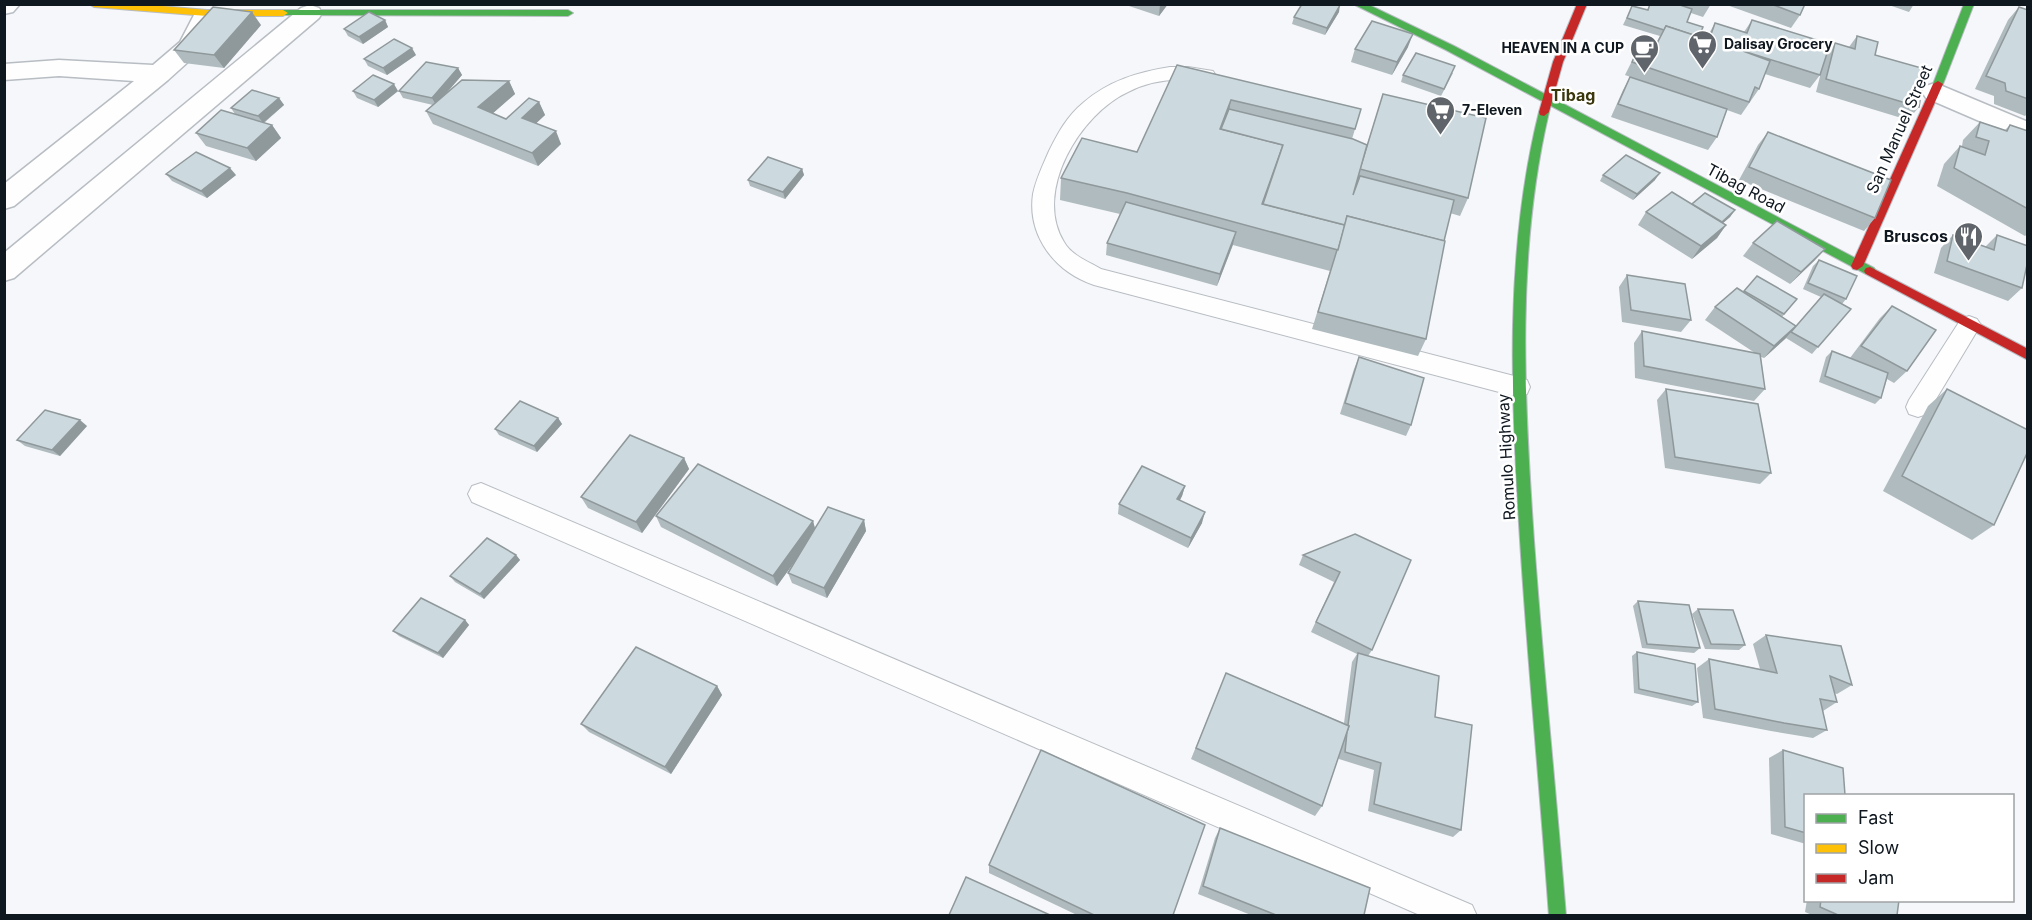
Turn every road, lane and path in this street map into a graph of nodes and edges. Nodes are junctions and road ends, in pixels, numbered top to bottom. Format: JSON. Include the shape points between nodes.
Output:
{"nodes":[{"id":1,"x":94,"y":4,"type":"edge"},
{"id":2,"x":1358,"y":4,"type":"edge"},
{"id":3,"x":1582,"y":4,"type":"edge"},
{"id":4,"x":1969,"y":4,"type":"edge"},
{"id":5,"x":207,"y":13,"type":"junction"},
{"id":6,"x":310,"y":13,"type":"junction"},
{"id":7,"x":568,"y":13,"type":"dead end"},
{"id":8,"x":4,"y":72,"type":"edge"},
{"id":9,"x":159,"y":74,"type":"junction"},
{"id":10,"x":1224,"y":80,"type":"edge"},
{"id":11,"x":1935,"y":92,"type":"junction"},
{"id":12,"x":1546,"y":99,"type":"junction"},
{"id":13,"x":2028,"y":133,"type":"edge"},
{"id":14,"x":4,"y":199,"type":"edge"},
{"id":15,"x":1857,"y":266,"type":"junction"},
{"id":16,"x":4,"y":270,"type":"edge"},
{"id":17,"x":1969,"y":325,"type":"junction"},
{"id":18,"x":2028,"y":355,"type":"edge"},
{"id":19,"x":1518,"y":387,"type":"junction"},
{"id":20,"x":1918,"y":407,"type":"dead end"},
{"id":21,"x":481,"y":494,"type":"dead end"},
{"id":22,"x":1461,"y":915,"type":"edge"},
{"id":23,"x":1558,"y":915,"type":"edge"}],
"edges":[{"from":1,"to":5,"type":"main road"},
{"from":2,"to":12,"type":"main road","name":"Tibag Road"},
{"from":3,"to":12,"type":"main road","name":"Romulo Highway"},
{"from":4,"to":11,"type":"main road","name":"San Manuel Street"},
{"from":5,"to":6,"type":"main road"},
{"from":5,"to":9,"type":"street","via":[[190,46]]},
{"from":6,"to":7,"type":"main road"},
{"from":6,"to":16,"type":"street"},
{"from":8,"to":9,"type":"street","via":[[59,68]]},
{"from":9,"to":14,"type":"street"},
{"from":10,"to":19,"type":"lane","via":[[1186,72],[1149,75],[1085,112],[1073,125],[1041,199],[1054,246],[1094,276]]},
{"from":11,"to":13,"type":"street"},
{"from":11,"to":15,"type":"main road","name":"San Manuel Street"},
{"from":12,"to":15,"type":"main road","name":"Tibag Road"},
{"from":12,"to":19,"type":"main road","name":"Romulo Highway","via":[[1524,234]]},
{"from":15,"to":17,"type":"main road","name":"Tibag Road"},
{"from":17,"to":18,"type":"main road","name":"Tibag Road"},
{"from":17,"to":20,"type":"lane"},
{"from":19,"to":23,"type":"main road","name":"Romulo Highway","via":[[1529,577]]},
{"from":21,"to":22,"type":"lane"}]}
